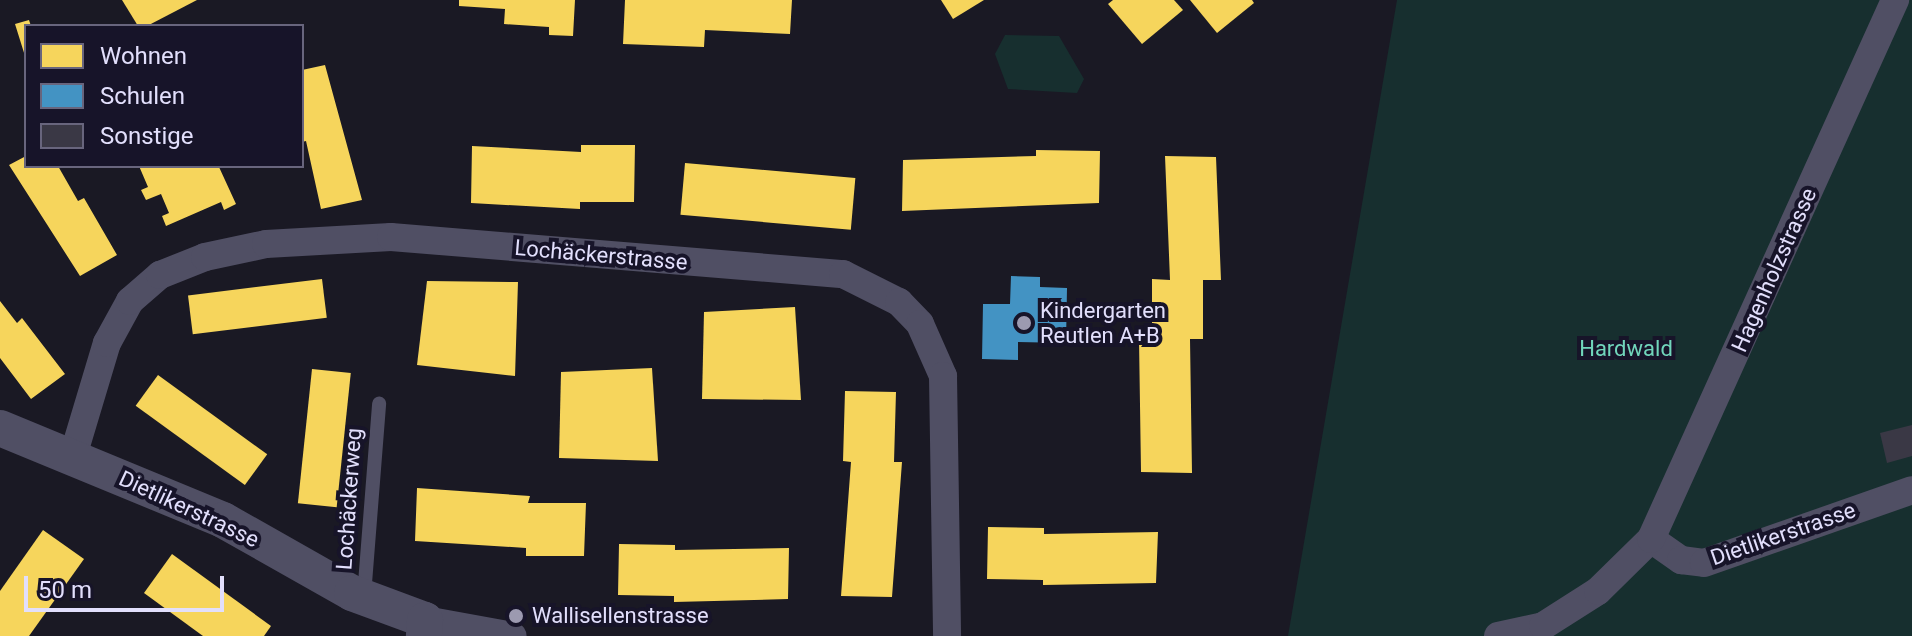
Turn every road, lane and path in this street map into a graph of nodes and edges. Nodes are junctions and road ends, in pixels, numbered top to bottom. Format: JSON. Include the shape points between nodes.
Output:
{"nodes":[{"id":1,"x":1895,"y":0,"type":"edge"},
{"id":2,"x":379,"y":404,"type":"dead end"},
{"id":3,"x":0,"y":428,"type":"edge"},
{"id":4,"x":73,"y":456,"type":"junction"},
{"id":5,"x":1912,"y":490,"type":"edge"},
{"id":6,"x":1651,"y":539,"type":"junction"},
{"id":7,"x":364,"y":597,"type":"junction"},
{"id":8,"x":424,"y":628,"type":"edge"},
{"id":9,"x":513,"y":636,"type":"edge"},
{"id":10,"x":947,"y":636,"type":"edge"},
{"id":11,"x":1498,"y":636,"type":"edge"}],
"edges":[{"from":1,"to":6,"type":"street","name":"Hagenholzstrasse"},
{"from":2,"to":7,"type":"lane","name":"Lochäckerweg"},
{"from":3,"to":4,"type":"street","name":"Dietlikerstrasse"},
{"from":4,"to":7,"type":"street","name":"Dietlikerstrasse","via":[[223,520]]},
{"from":4,"to":10,"type":"street","name":"Lochäckerstrasse","via":[[107,343],[130,301],[160,275],[205,257],[266,244],[391,237],[843,274],[899,302],[920,324],[943,376]]},
{"from":5,"to":6,"type":"street","name":"Dietlikerstrasse","via":[[1704,563],[1681,560]]},
{"from":6,"to":11,"type":"street","via":[[1598,591],[1543,626]]},
{"from":7,"to":8,"type":"street","name":"Dietlikerstrasse"},
{"from":8,"to":9,"type":"street","name":"Dietlikerstrasse"}]}
